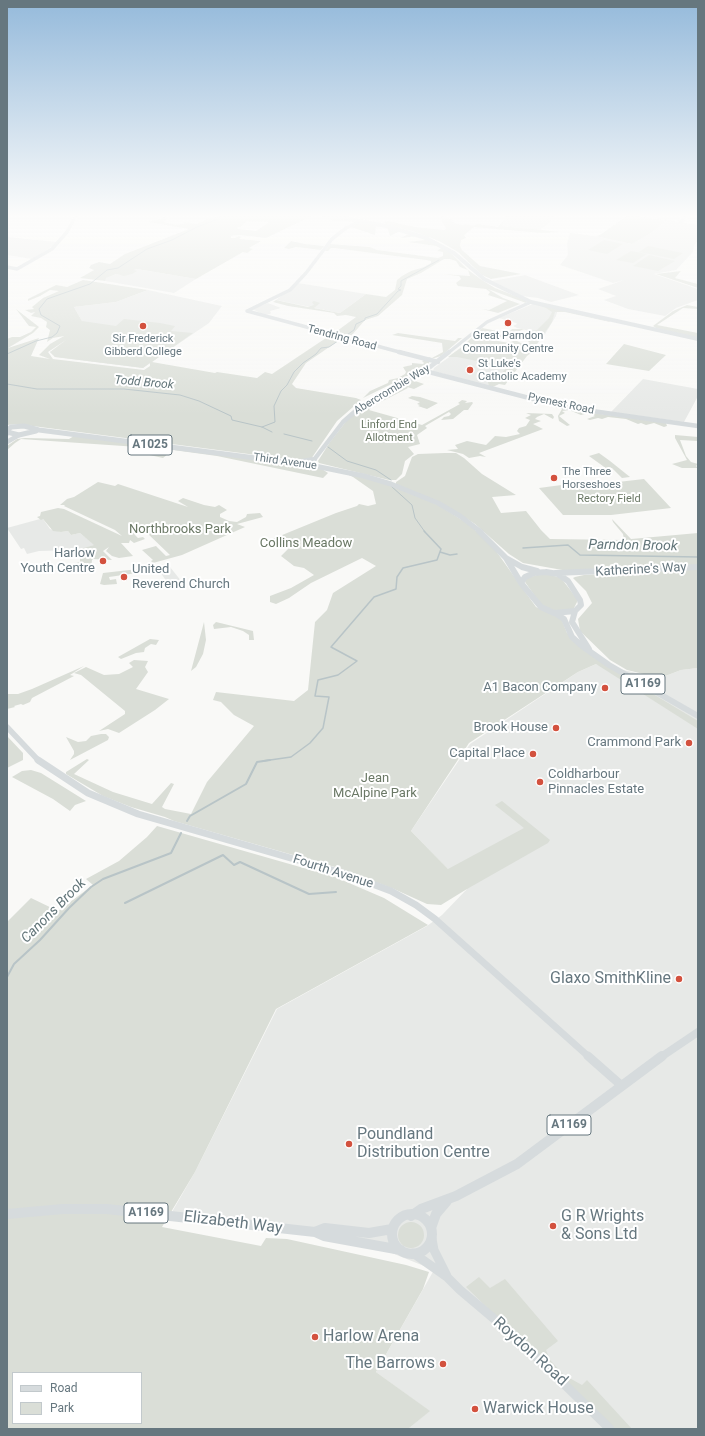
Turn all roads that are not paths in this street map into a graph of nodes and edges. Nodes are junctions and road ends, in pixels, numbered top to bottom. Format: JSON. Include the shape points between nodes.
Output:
{"nodes":[{"id":1,"x":298,"y":281,"type":"edge"},
{"id":2,"x":488,"y":281,"type":"edge"},
{"id":3,"x":533,"y":301,"type":"junction"},
{"id":4,"x":698,"y":339,"type":"edge"},
{"id":5,"x":438,"y":362,"type":"junction"},
{"id":6,"x":425,"y":371,"type":"junction"},
{"id":7,"x":7,"y":426,"type":"edge"},
{"id":8,"x":14,"y":426,"type":"junction"},
{"id":9,"x":698,"y":426,"type":"edge"},
{"id":10,"x":28,"y":430,"type":"junction"},
{"id":11,"x":8,"y":434,"type":"edge"},
{"id":12,"x":19,"y":435,"type":"junction"},
{"id":13,"x":7,"y":442,"type":"edge"},
{"id":14,"x":315,"y":458,"type":"junction"},
{"id":15,"x":292,"y":462,"type":"junction"},
{"id":16,"x":310,"y":465,"type":"junction"},
{"id":17,"x":506,"y":558,"type":"junction"},
{"id":18,"x":698,"y":567,"type":"edge"},
{"id":19,"x":540,"y":572,"type":"junction"},
{"id":20,"x":585,"y":572,"type":"junction"},
{"id":21,"x":553,"y":573,"type":"junction"},
{"id":22,"x":568,"y":580,"type":"junction"},
{"id":23,"x":522,"y":583,"type":"junction"},
{"id":24,"x":575,"y":610,"type":"junction"},
{"id":25,"x":554,"y":613,"type":"junction"},
{"id":26,"x":589,"y":650,"type":"junction"},
{"id":27,"x":698,"y":716,"type":"edge"},
{"id":28,"x":7,"y":727,"type":"edge"},
{"id":29,"x":698,"y":1032,"type":"edge"},
{"id":30,"x":622,"y":1086,"type":"junction"},
{"id":31,"x":448,"y":1200,"type":"junction"},
{"id":32,"x":7,"y":1214,"type":"edge"},
{"id":33,"x":411,"y":1216,"type":"junction"},
{"id":34,"x":431,"y":1228,"type":"junction"},
{"id":35,"x":392,"y":1229,"type":"junction"},
{"id":36,"x":315,"y":1232,"type":"junction"},
{"id":37,"x":432,"y":1239,"type":"junction"},
{"id":38,"x":401,"y":1250,"type":"junction"},
{"id":39,"x":413,"y":1253,"type":"junction"},
{"id":40,"x":448,"y":1277,"type":"junction"},
{"id":41,"x":610,"y":1429,"type":"edge"}],
"edges":[{"from":1,"to":5,"type":"street","name":"Tendring Road","via":[[277,298],[247,311],[339,338]]},
{"from":2,"to":3,"type":"main road"},
{"from":3,"to":4,"type":"main road"},
{"from":3,"to":5,"type":"street","name":"Abercrombie Way","via":[[476,329]]},
{"from":5,"to":6,"type":"street","name":"Abercrombie Way"},
{"from":6,"to":9,"type":"street","name":"Pyenest Road","via":[[564,407]]},
{"from":6,"to":14,"type":"street","name":"Abercrombie Way","via":[[372,399],[350,414]]},
{"from":7,"to":8,"type":"main road","number":"A1025"},
{"from":8,"to":10,"type":"main road","number":"A1025","via":[[24,426]]},
{"from":8,"to":11,"type":"main road","number":"A1025","via":[[9,429]]},
{"from":10,"to":12,"type":"main road","number":"A1025"},
{"from":10,"to":15,"type":"main road","name":"Third Avenue","number":"A1025"},
{"from":11,"to":12,"type":"main road","number":"A1025"},
{"from":12,"to":13,"type":"street"},
{"from":14,"to":15,"type":"street"},
{"from":14,"to":16,"type":"street","name":"Abercrombie Way"},
{"from":15,"to":16,"type":"main road","name":"Third Avenue","number":"A1025"},
{"from":16,"to":17,"type":"main road","name":"Third Avenue","number":"A1025","via":[[364,476],[426,498],[471,524]]},
{"from":17,"to":19,"type":"main road","name":"Third Avenue","number":"A1025","via":[[527,569]]},
{"from":17,"to":23,"type":"main road","name":"Third Avenue","number":"A1025"},
{"from":18,"to":20,"type":"main road","name":"Katherine's Way"},
{"from":19,"to":21,"type":"main road","name":"Third Avenue"},
{"from":19,"to":23,"type":"main road","via":[[525,577]]},
{"from":20,"to":21,"type":"main road","name":"Katherine's Way"},
{"from":20,"to":22,"type":"main road","name":"Katherine's Way"},
{"from":21,"to":22,"type":"main road"},
{"from":22,"to":24,"type":"main road","via":[[581,602]]},
{"from":23,"to":25,"type":"main road","name":"Third Avenue","via":[[541,608]]},
{"from":24,"to":25,"type":"main road"},
{"from":24,"to":26,"type":"main road","number":"A1169","via":[[572,622],[574,628]]},
{"from":25,"to":26,"type":"main road","number":"A1169","via":[[564,619],[569,632],[577,642]]},
{"from":26,"to":27,"type":"main road","number":"A1169","via":[[609,665]]},
{"from":28,"to":30,"type":"street","name":"Fourth Avenue","via":[[36,759],[88,793],[138,814],[346,874],[390,891],[416,905],[435,919]]},
{"from":29,"to":30,"type":"main road","number":"A1169"},
{"from":30,"to":31,"type":"main road","number":"A1169","via":[[517,1164]]},
{"from":31,"to":33,"type":"main road","number":"A1169","via":[[421,1209]]},
{"from":31,"to":34,"type":"main road","number":"A1169","via":[[436,1214]]},
{"from":32,"to":36,"type":"main road","name":"Elizabeth Way","number":"A1169","via":[[63,1209],[107,1209]]},
{"from":33,"to":34,"type":"main road","via":[[423,1219]]},
{"from":33,"to":35,"type":"main road","via":[[400,1219]]},
{"from":34,"to":37,"type":"main road"},
{"from":35,"to":36,"type":"main road","name":"Elizabeth Way","number":"A1169","via":[[369,1233],[325,1228]]},
{"from":35,"to":38,"type":"main road","via":[[393,1241]]},
{"from":36,"to":38,"type":"main road","name":"Elizabeth Way","number":"A1169","via":[[324,1236]]},
{"from":37,"to":39,"type":"main road","via":[[425,1249]]},
{"from":37,"to":40,"type":"street","name":"Roydon Road","via":[[434,1250]]},
{"from":38,"to":39,"type":"main road"},
{"from":39,"to":40,"type":"street","name":"Roydon Road"},
{"from":40,"to":41,"type":"street","name":"Roydon Road","via":[[518,1339]]}]}
